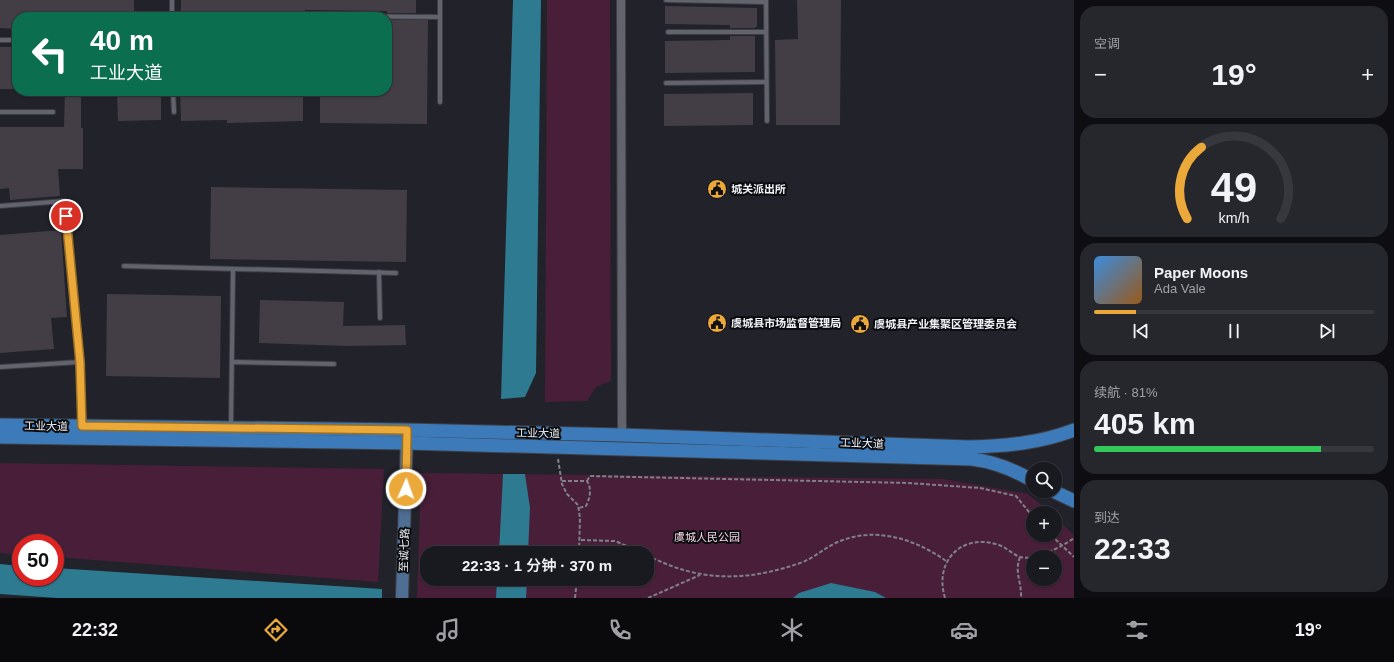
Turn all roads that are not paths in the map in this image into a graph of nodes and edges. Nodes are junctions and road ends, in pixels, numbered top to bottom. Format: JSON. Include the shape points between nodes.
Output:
{"nodes":[{"id":1,"x":172,"y":0,"type":"edge"},
{"id":2,"x":440,"y":0,"type":"edge"},
{"id":3,"x":620,"y":0,"type":"edge"},
{"id":4,"x":666,"y":0,"type":"edge"},
{"id":5,"x":766,"y":1,"type":"edge"},
{"id":6,"x":172,"y":12,"type":"edge"},
{"id":7,"x":392,"y":17,"type":"edge"},
{"id":8,"x":440,"y":17,"type":"junction"},
{"id":9,"x":668,"y":32,"type":"dead end"},
{"id":10,"x":766,"y":32,"type":"junction"},
{"id":11,"x":0,"y":40,"type":"edge"},
{"id":12,"x":12,"y":40,"type":"edge"},
{"id":13,"x":766,"y":82,"type":"junction"},
{"id":14,"x":666,"y":83,"type":"dead end"},
{"id":15,"x":173,"y":96,"type":"edge"},
{"id":16,"x":440,"y":102,"type":"dead end"},
{"id":17,"x":0,"y":112,"type":"edge"},
{"id":18,"x":53,"y":112,"type":"dead end"},
{"id":19,"x":174,"y":112,"type":"dead end"},
{"id":20,"x":767,"y":121,"type":"dead end"},
{"id":21,"x":0,"y":206,"type":"edge"},
{"id":22,"x":124,"y":266,"type":"dead end"},
{"id":23,"x":233,"y":269,"type":"junction"},
{"id":24,"x":379,"y":272,"type":"junction"},
{"id":25,"x":396,"y":273,"type":"dead end"},
{"id":26,"x":380,"y":318,"type":"dead end"},
{"id":27,"x":80,"y":362,"type":"junction"},
{"id":28,"x":232,"y":362,"type":"junction"},
{"id":29,"x":334,"y":364,"type":"dead end"},
{"id":30,"x":0,"y":367,"type":"edge"},
{"id":31,"x":0,"y":425,"type":"edge"},
{"id":32,"x":1074,"y":430,"type":"edge"},
{"id":33,"x":82,"y":432,"type":"junction"},
{"id":34,"x":231,"y":434,"type":"junction"},
{"id":35,"x":622,"y":435,"type":"junction"},
{"id":36,"x":407,"y":436,"type":"junction"},
{"id":37,"x":0,"y":437,"type":"edge"},
{"id":38,"x":1026,"y":477,"type":"edge"},
{"id":39,"x":1062,"y":495,"type":"edge"},
{"id":40,"x":1074,"y":501,"type":"edge"},
{"id":41,"x":402,"y":598,"type":"edge"}],
"edges":[{"from":1,"to":6,"type":"lane"},
{"from":2,"to":8,"type":"lane"},
{"from":3,"to":35,"type":"street"},
{"from":4,"to":5,"type":"lane"},
{"from":5,"to":10,"type":"lane"},
{"from":7,"to":8,"type":"lane"},
{"from":8,"to":16,"type":"lane"},
{"from":9,"to":10,"type":"lane"},
{"from":10,"to":13,"type":"lane"},
{"from":11,"to":12,"type":"lane"},
{"from":13,"to":14,"type":"lane"},
{"from":13,"to":20,"type":"lane"},
{"from":15,"to":19,"type":"lane"},
{"from":17,"to":18,"type":"lane"},
{"from":21,"to":27,"type":"lane","via":[[65,201]]},
{"from":22,"to":23,"type":"lane"},
{"from":23,"to":24,"type":"lane"},
{"from":23,"to":28,"type":"lane"},
{"from":24,"to":25,"type":"lane"},
{"from":24,"to":26,"type":"lane"},
{"from":27,"to":30,"type":"lane"},
{"from":27,"to":33,"type":"lane"},
{"from":28,"to":29,"type":"lane"},
{"from":28,"to":34,"type":"lane"},
{"from":31,"to":33,"type":"main road","name":"工业大道"},
{"from":32,"to":35,"type":"main road","name":"工业大道","via":[[1035,442],[970,447]]},
{"from":33,"to":34,"type":"main road","name":"工业大道"},
{"from":33,"to":37,"type":"main road"},
{"from":34,"to":36,"type":"main road","name":"工业大道"},
{"from":35,"to":36,"type":"main road","name":"工业大道"},
{"from":36,"to":38,"type":"main road","via":[[557,447],[972,459],[998,464]]},
{"from":36,"to":41,"type":"main road","name":"至诚七路"},
{"from":39,"to":40,"type":"main road"}]}
